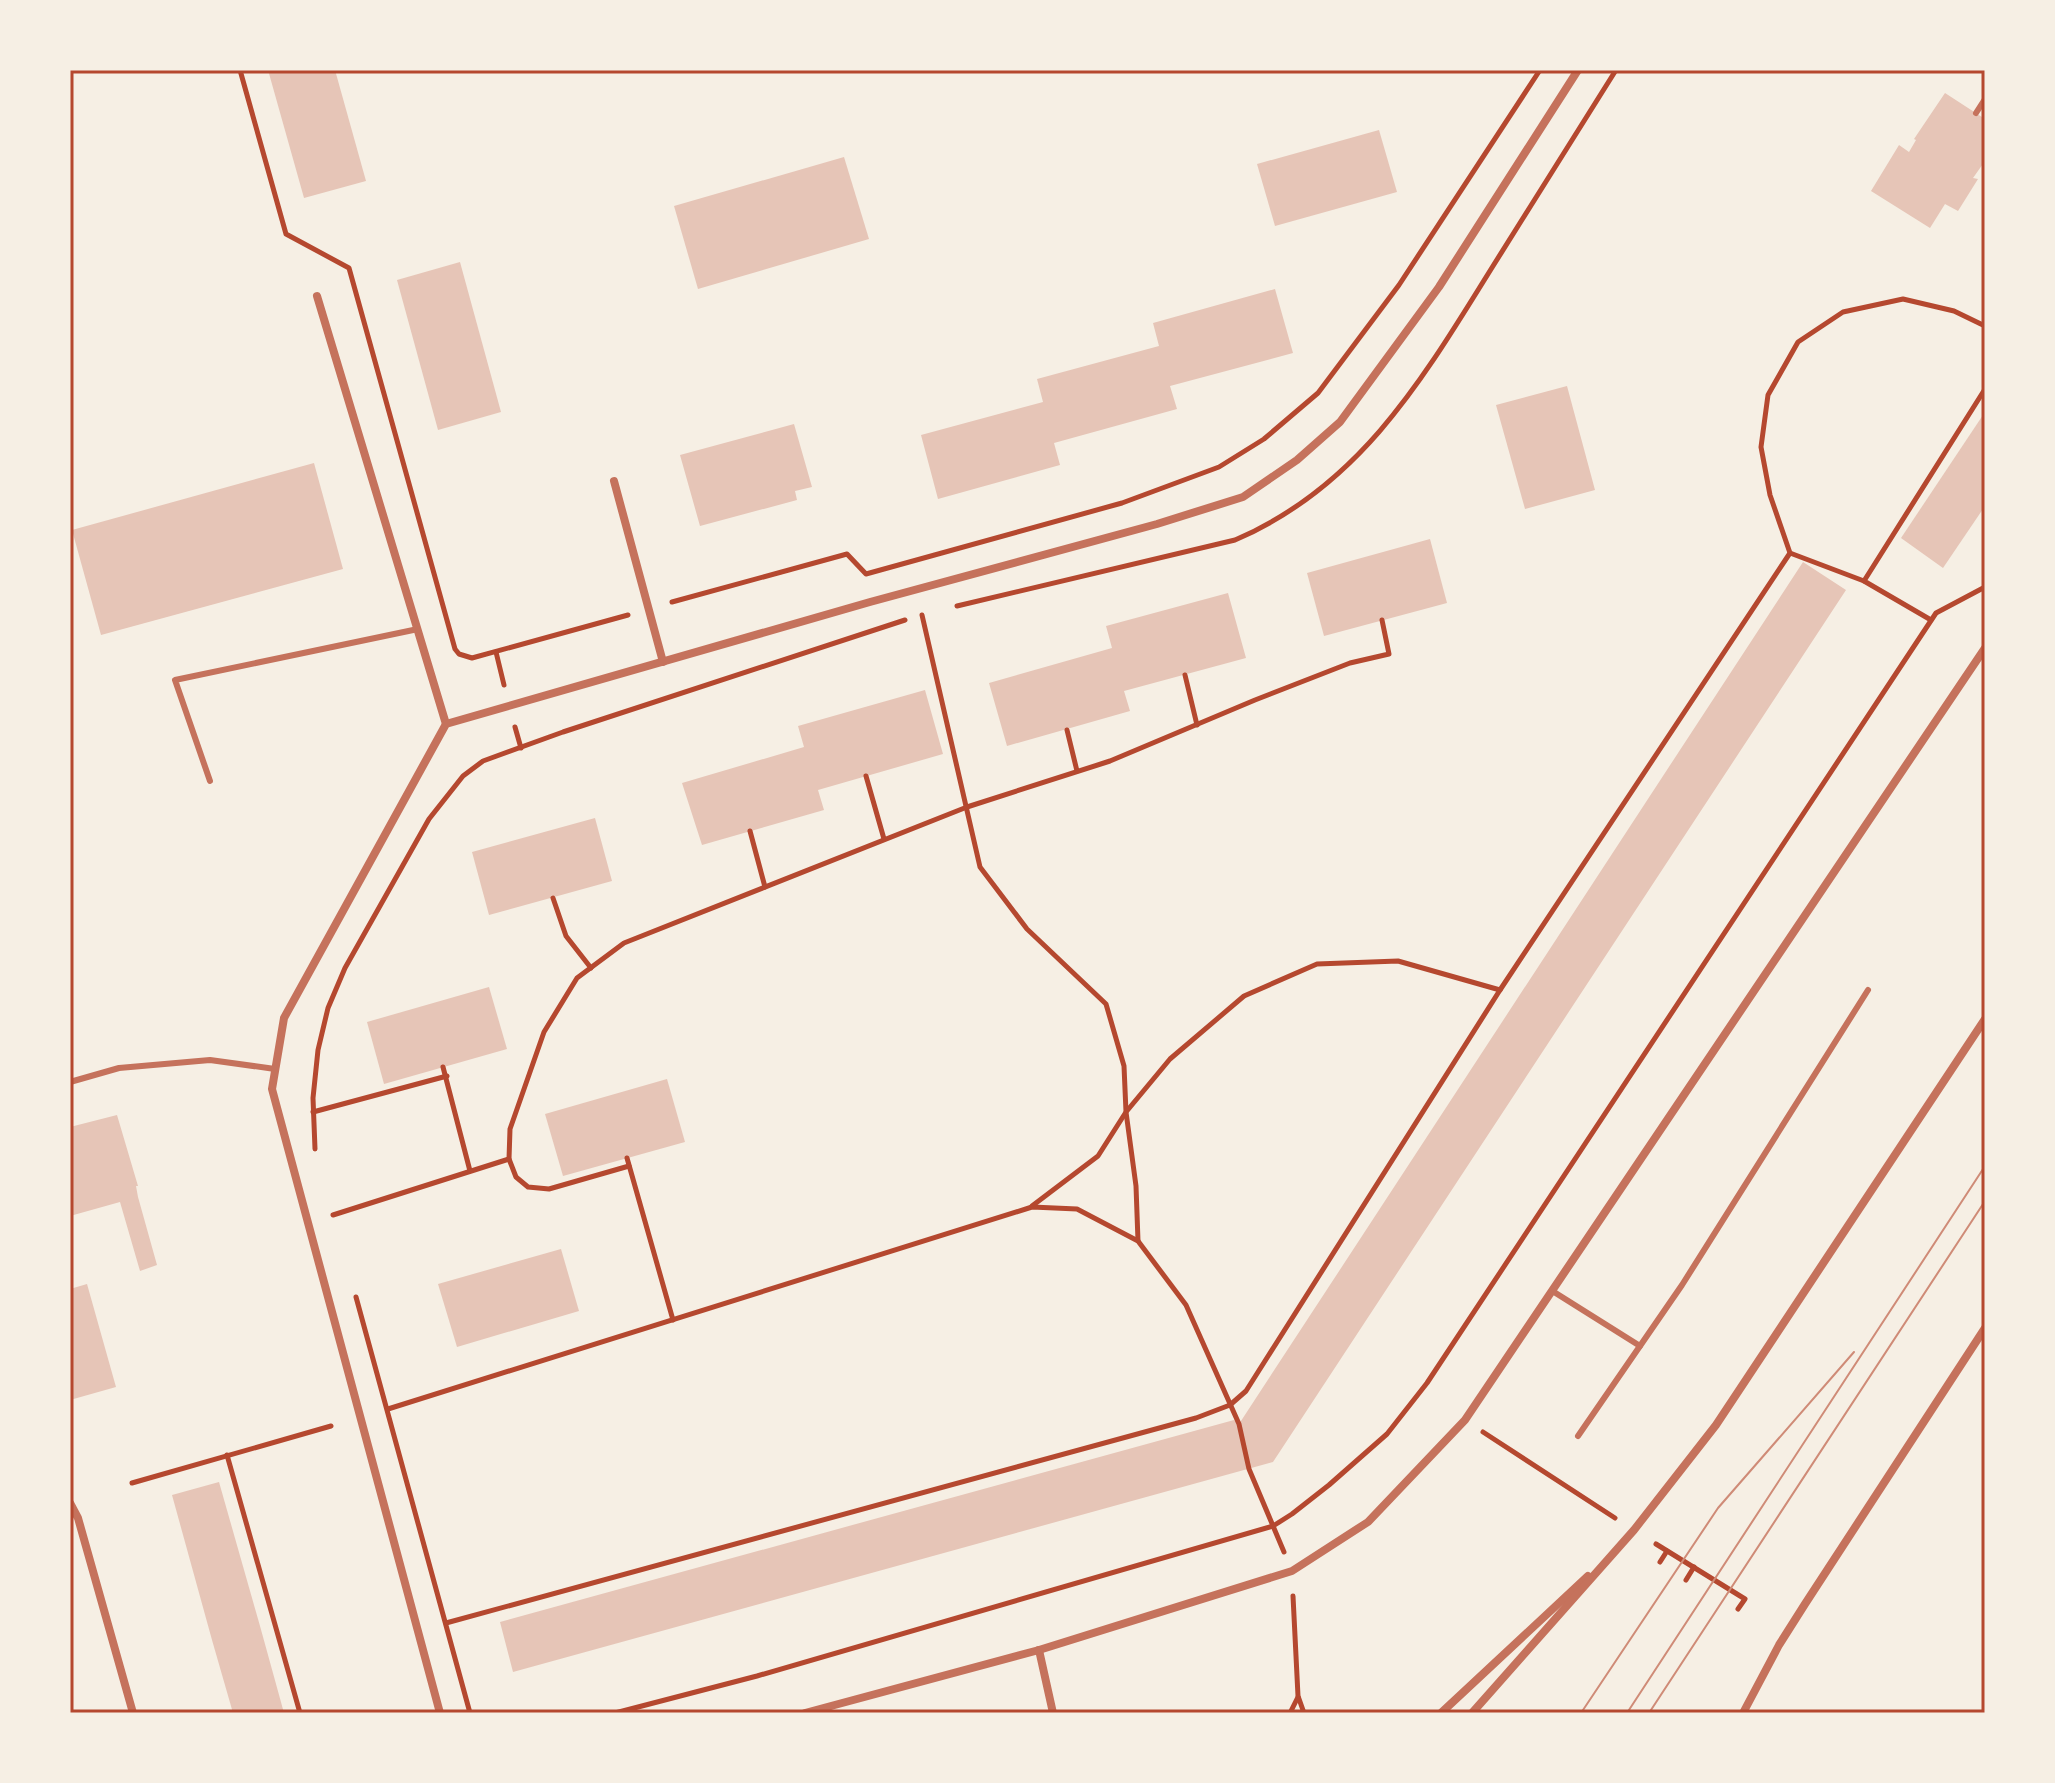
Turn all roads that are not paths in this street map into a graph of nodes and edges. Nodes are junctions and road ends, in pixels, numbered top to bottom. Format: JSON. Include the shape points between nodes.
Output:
{"nodes":[{"id":1,"x":1578,"y":70,"type":"edge"},
{"id":2,"x":1985,"y":99,"type":"edge"},
{"id":3,"x":1976,"y":113,"type":"dead end"},
{"id":4,"x":317,"y":296,"type":"dead end"},
{"id":5,"x":614,"y":481,"type":"dead end"},
{"id":6,"x":418,"y":629,"type":"junction"},
{"id":7,"x":1985,"y":648,"type":"edge"},
{"id":8,"x":663,"y":662,"type":"junction"},
{"id":9,"x":446,"y":724,"type":"junction"},
{"id":10,"x":210,"y":781,"type":"dead end"},
{"id":11,"x":1868,"y":990,"type":"dead end"},
{"id":12,"x":1985,"y":1019,"type":"edge"},
{"id":13,"x":275,"y":1069,"type":"junction"},
{"id":14,"x":70,"y":1082,"type":"edge"},
{"id":15,"x":1554,"y":1292,"type":"junction"},
{"id":16,"x":1985,"y":1328,"type":"edge"},
{"id":17,"x":1640,"y":1346,"type":"junction"},
{"id":18,"x":1578,"y":1436,"type":"dead end"},
{"id":19,"x":70,"y":1503,"type":"edge"},
{"id":20,"x":1634,"y":1530,"type":"junction"},
{"id":21,"x":1039,"y":1650,"type":"junction"},
{"id":22,"x":133,"y":1713,"type":"edge"},
{"id":23,"x":440,"y":1713,"type":"edge"},
{"id":24,"x":805,"y":1713,"type":"edge"},
{"id":25,"x":1053,"y":1713,"type":"edge"},
{"id":26,"x":1441,"y":1713,"type":"edge"},
{"id":27,"x":1472,"y":1713,"type":"edge"},
{"id":28,"x":1743,"y":1713,"type":"edge"}],
"edges":[{"from":1,"to":8,"type":"street","via":[[1439,287],[1340,422],[1243,497]]},
{"from":2,"to":3,"type":"lane"},
{"from":4,"to":6,"type":"street"},
{"from":5,"to":8,"type":"street"},
{"from":6,"to":9,"type":"street"},
{"from":6,"to":10,"type":"lane","via":[[175,680]]},
{"from":7,"to":15,"type":"street"},
{"from":8,"to":9,"type":"street"},
{"from":9,"to":13,"type":"street","via":[[284,1018]]},
{"from":11,"to":17,"type":"lane"},
{"from":12,"to":20,"type":"street","via":[[1716,1425]]},
{"from":13,"to":14,"type":"lane","via":[[210,1060],[119,1068]]},
{"from":13,"to":23,"type":"street","via":[[272,1089]]},
{"from":15,"to":17,"type":"lane"},
{"from":15,"to":21,"type":"street","via":[[1465,1420],[1368,1522],[1292,1571]]},
{"from":16,"to":28,"type":"street","via":[[1779,1645]]},
{"from":17,"to":18,"type":"lane"},
{"from":19,"to":22,"type":"street"},
{"from":20,"to":26,"type":"street"},
{"from":20,"to":27,"type":"street"},
{"from":21,"to":24,"type":"street"},
{"from":21,"to":25,"type":"street"}]}
